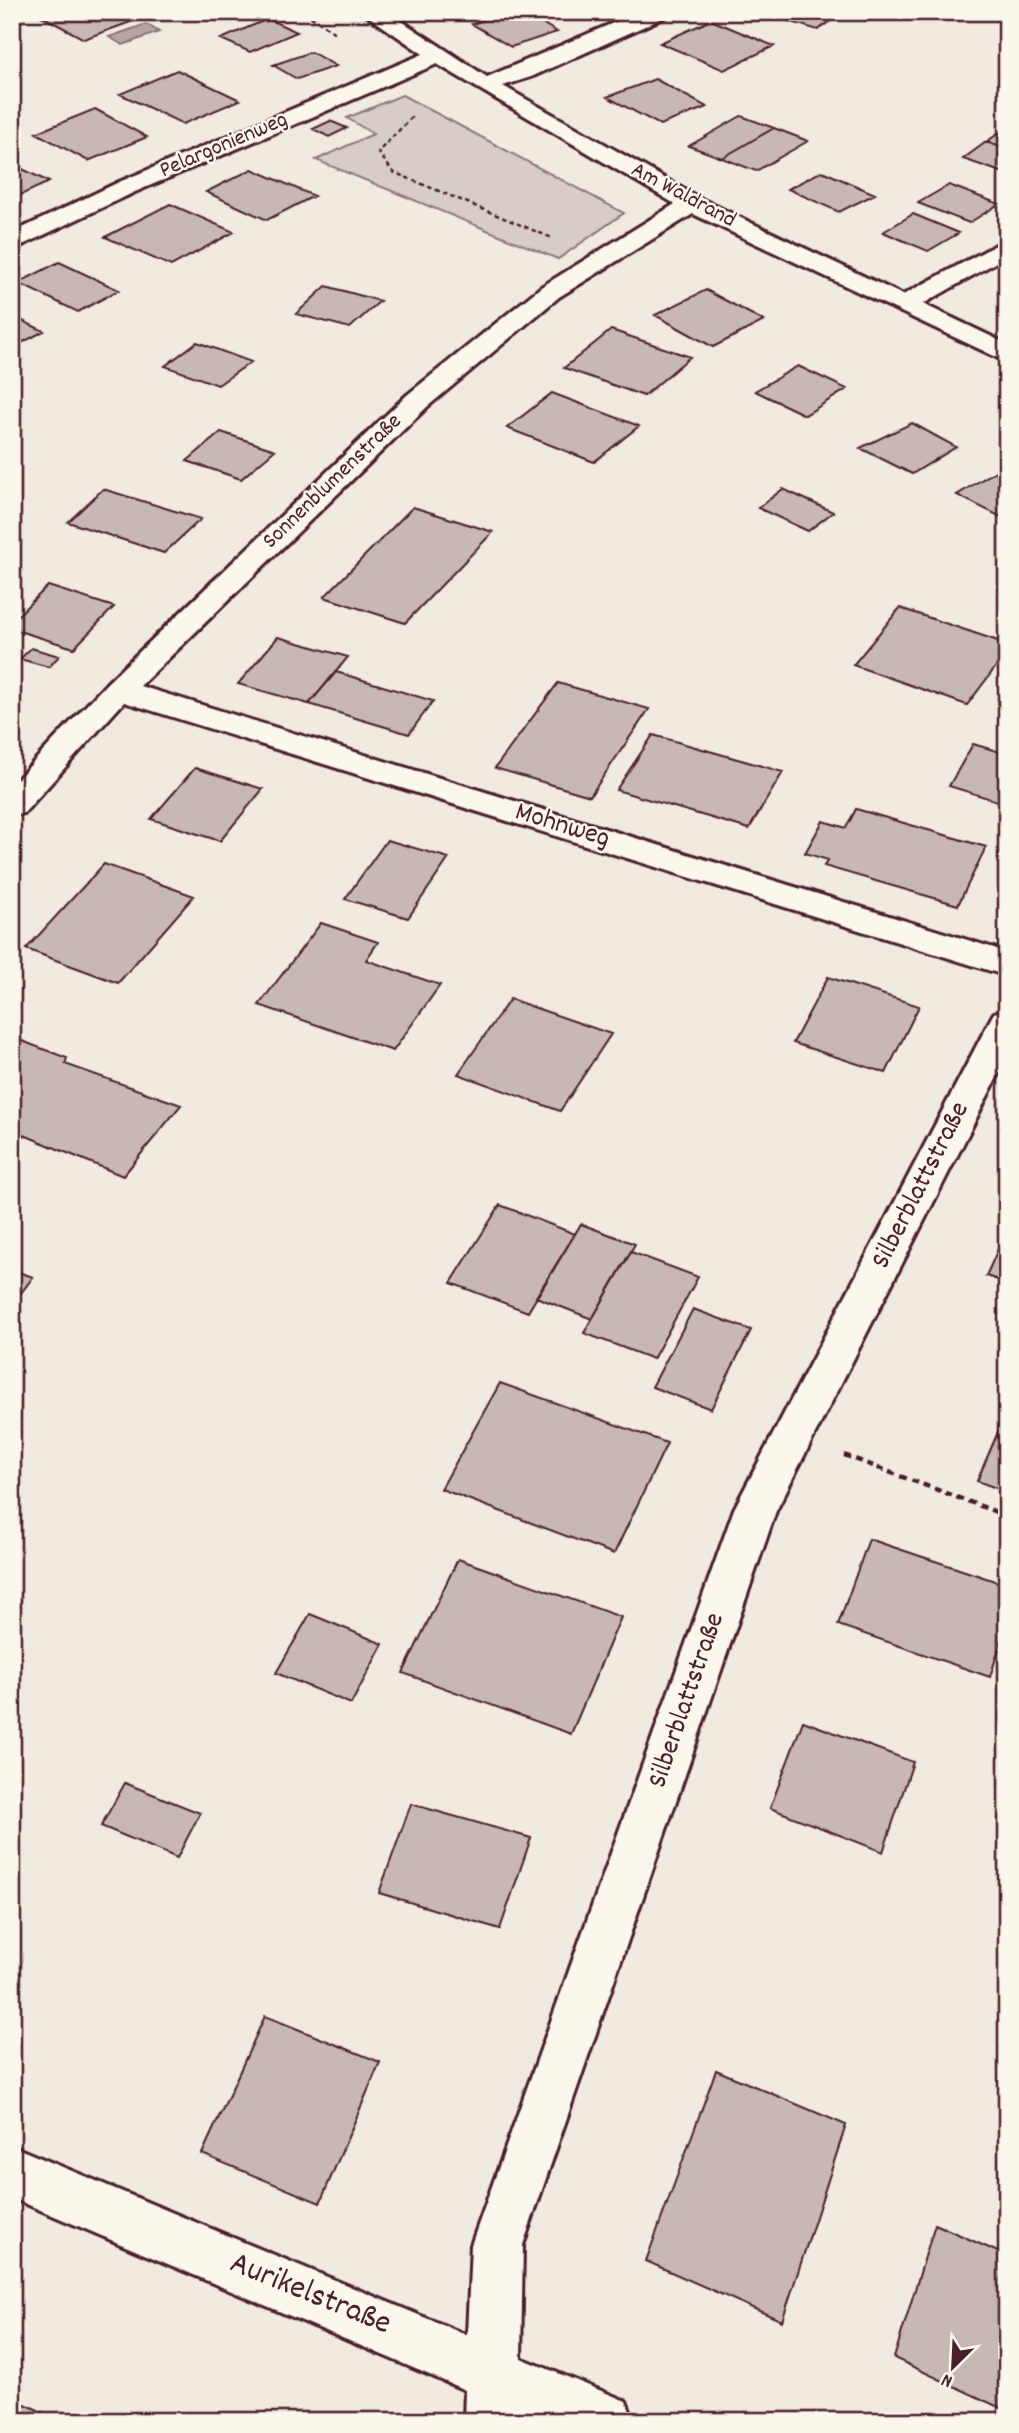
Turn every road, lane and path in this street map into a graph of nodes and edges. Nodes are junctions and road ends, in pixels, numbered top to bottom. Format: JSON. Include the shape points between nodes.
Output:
{"nodes":[{"id":1,"x":373,"y":12,"type":"edge"},
{"id":2,"x":657,"y":12,"type":"edge"},
{"id":3,"x":438,"y":57,"type":"junction"},
{"id":4,"x":484,"y":85,"type":"junction"},
{"id":5,"x":416,"y":114,"type":"dead end"},
{"id":6,"x":692,"y":204,"type":"junction"},
{"id":7,"x":12,"y":243,"type":"edge"},
{"id":8,"x":1007,"y":246,"type":"edge"},
{"id":9,"x":605,"y":258,"type":"junction"},
{"id":10,"x":904,"y":305,"type":"junction"},
{"id":11,"x":1007,"y":354,"type":"edge"},
{"id":12,"x":118,"y":690,"type":"junction"},
{"id":13,"x":12,"y":805,"type":"edge"},
{"id":14,"x":1007,"y":964,"type":"edge"},
{"id":15,"x":1007,"y":1022,"type":"edge"},
{"id":16,"x":793,"y":1437,"type":"junction"},
{"id":17,"x":1007,"y":1516,"type":"edge"},
{"id":18,"x":12,"y":2172,"type":"edge"},
{"id":19,"x":493,"y":2396,"type":"edge"},
{"id":20,"x":606,"y":2421,"type":"edge"}],
"edges":[{"from":1,"to":3,"type":"street","name":"Am Waldrand"},
{"from":2,"to":4,"type":"street"},
{"from":3,"to":4,"type":"street","name":"Am Waldrand"},
{"from":3,"to":7,"type":"street","name":"Pelargonienweg","via":[[127,187]]},
{"from":4,"to":6,"type":"street","name":"Am Waldrand"},
{"from":5,"to":9,"type":"path","via":[[378,152],[393,172]]},
{"from":6,"to":9,"type":"street","name":"Sonnenblumenstraße"},
{"from":6,"to":10,"type":"street","name":"Am Waldrand"},
{"from":8,"to":10,"type":"street"},
{"from":9,"to":12,"type":"street","name":"Sonnenblumenstraße","via":[[550,292],[416,401]]},
{"from":10,"to":11,"type":"street","name":"Am Waldrand"},
{"from":12,"to":13,"type":"street","name":"Sonnenblumenstraße"},
{"from":12,"to":14,"type":"street","name":"Mohnweg"},
{"from":15,"to":16,"type":"street","name":"Silberblattstraße"},
{"from":16,"to":17,"type":"path"},
{"from":16,"to":19,"type":"street","name":"Silberblattstraße","via":[[755,1509],[498,2245]]},
{"from":18,"to":19,"type":"street","name":"Aurikelstraße"},
{"from":19,"to":20,"type":"street","name":"Aurikelstraße"}]}
